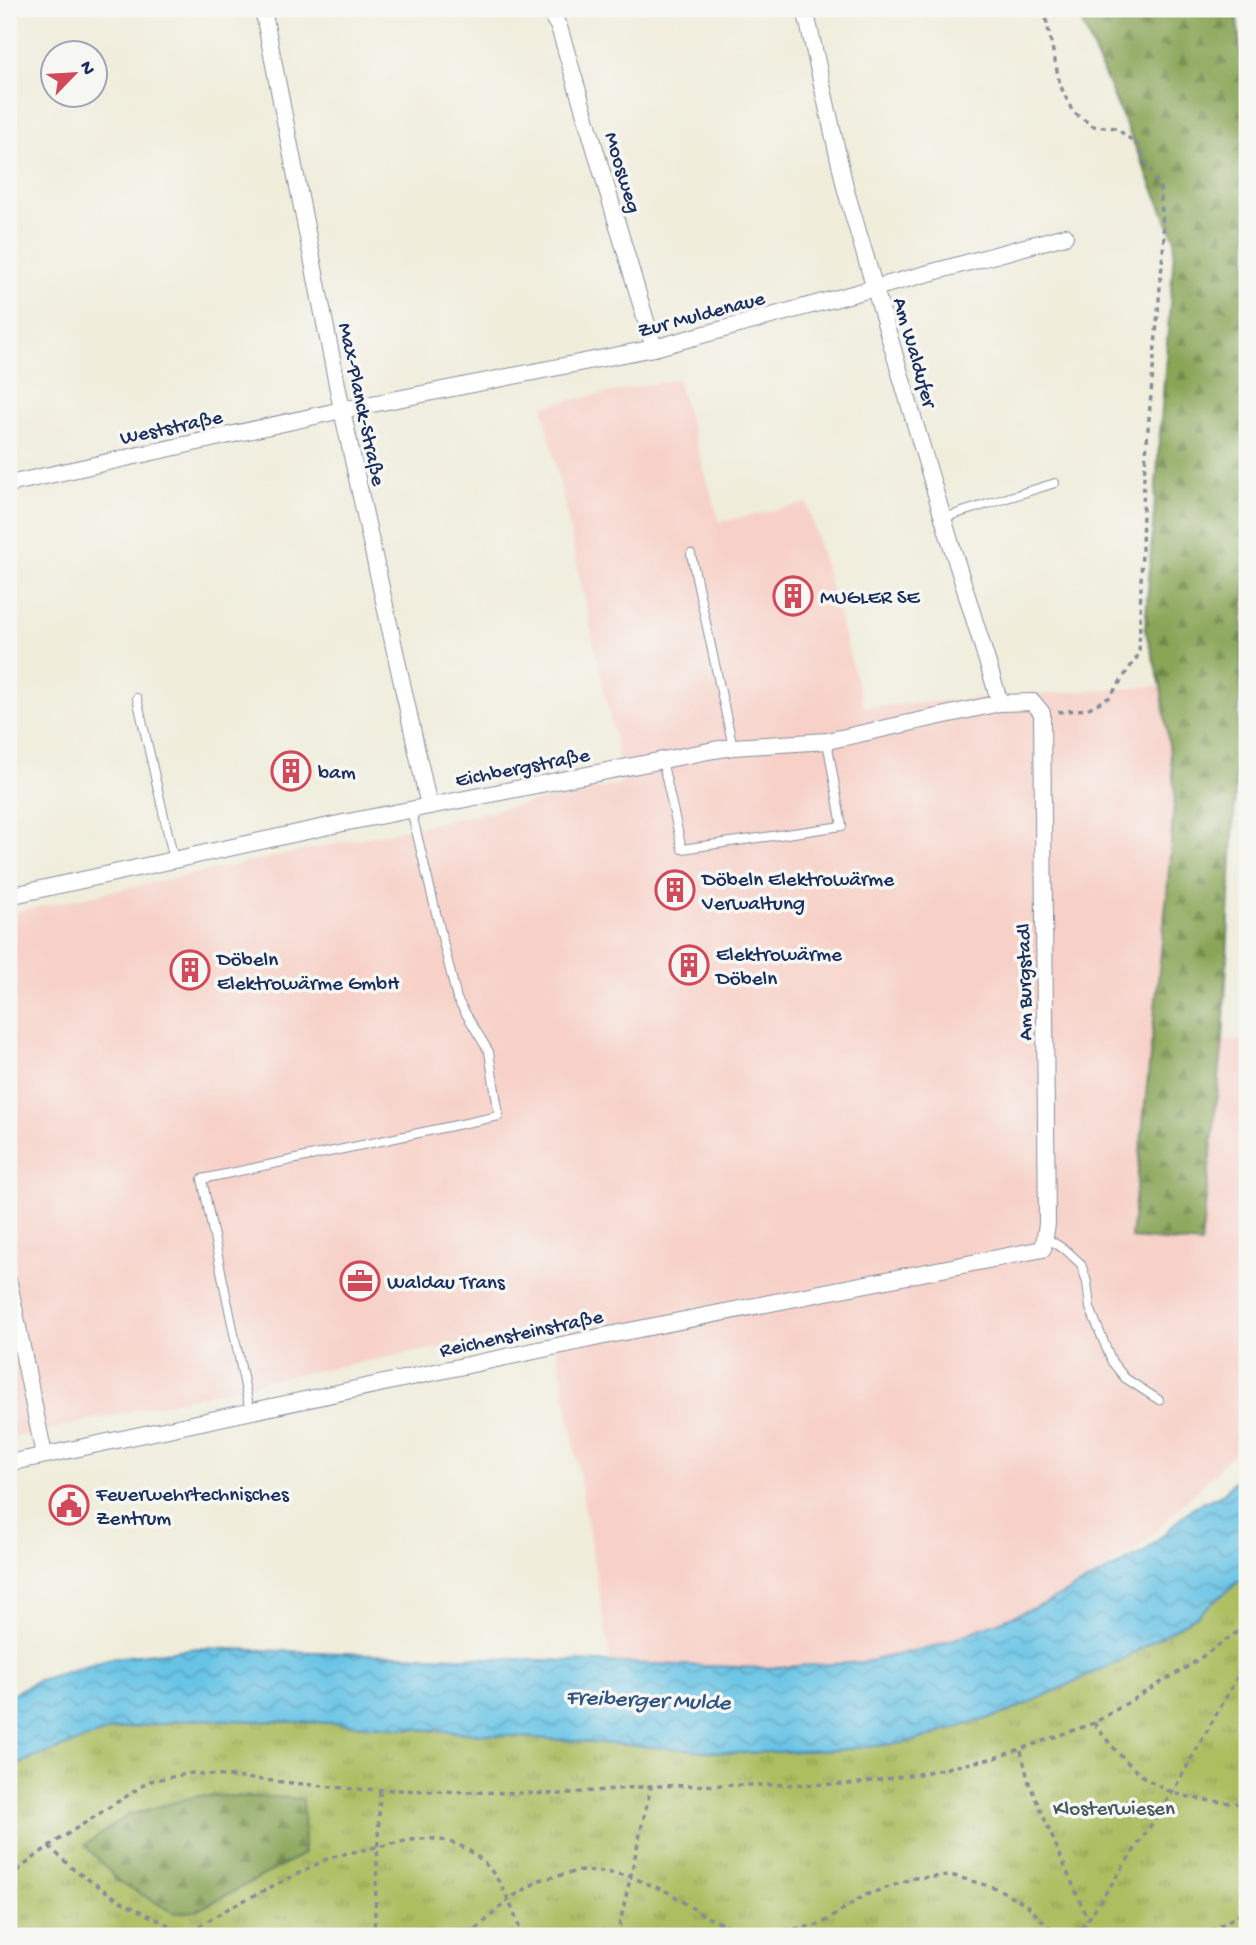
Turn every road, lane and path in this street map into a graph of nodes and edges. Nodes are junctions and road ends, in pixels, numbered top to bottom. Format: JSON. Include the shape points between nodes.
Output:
{"nodes":[{"id":1,"x":263,"y":9,"type":"edge"},
{"id":2,"x":548,"y":9,"type":"edge"},
{"id":3,"x":805,"y":9,"type":"edge"},
{"id":4,"x":1044,"y":9,"type":"edge"},
{"id":5,"x":1065,"y":236,"type":"dead end"},
{"id":6,"x":876,"y":288,"type":"junction"},
{"id":7,"x":654,"y":348,"type":"junction"},
{"id":8,"x":342,"y":410,"type":"junction"},
{"id":9,"x":1055,"y":483,"type":"dead end"},
{"id":10,"x":9,"y":484,"type":"edge"},
{"id":11,"x":943,"y":518,"type":"junction"},
{"id":12,"x":691,"y":554,"type":"dead end"},
{"id":13,"x":137,"y":698,"type":"dead end"},
{"id":14,"x":1000,"y":703,"type":"junction"},
{"id":15,"x":1042,"y":713,"type":"junction"},
{"id":16,"x":827,"y":741,"type":"junction"},
{"id":17,"x":733,"y":747,"type":"junction"},
{"id":18,"x":662,"y":760,"type":"junction"},
{"id":19,"x":429,"y":806,"type":"junction"},
{"id":20,"x":411,"y":810,"type":"junction"},
{"id":21,"x":174,"y":860,"type":"junction"},
{"id":22,"x":9,"y":896,"type":"edge"},
{"id":23,"x":1044,"y":1243,"type":"junction"},
{"id":24,"x":9,"y":1283,"type":"edge"},
{"id":25,"x":1159,"y":1400,"type":"dead end"},
{"id":26,"x":250,"y":1411,"type":"junction"},
{"id":27,"x":44,"y":1455,"type":"junction"},
{"id":28,"x":9,"y":1463,"type":"edge"},
{"id":29,"x":1247,"y":1625,"type":"edge"},
{"id":30,"x":1247,"y":1660,"type":"edge"},
{"id":31,"x":1094,"y":1723,"type":"junction"},
{"id":32,"x":1021,"y":1751,"type":"junction"},
{"id":33,"x":652,"y":1786,"type":"junction"},
{"id":34,"x":380,"y":1790,"type":"junction"},
{"id":35,"x":1172,"y":1793,"type":"junction"},
{"id":36,"x":1247,"y":1804,"type":"edge"},
{"id":37,"x":49,"y":1846,"type":"junction"},
{"id":38,"x":377,"y":1847,"type":"junction"},
{"id":39,"x":629,"y":1876,"type":"junction"},
{"id":40,"x":9,"y":1877,"type":"edge"},
{"id":41,"x":509,"y":1899,"type":"junction"},
{"id":42,"x":1247,"y":1910,"type":"edge"},
{"id":43,"x":1088,"y":1920,"type":"junction"},
{"id":44,"x":186,"y":1935,"type":"edge"},
{"id":45,"x":374,"y":1936,"type":"edge"},
{"id":46,"x":470,"y":1936,"type":"edge"},
{"id":47,"x":522,"y":1936,"type":"edge"},
{"id":48,"x":617,"y":1936,"type":"edge"},
{"id":49,"x":1057,"y":1936,"type":"edge"},
{"id":50,"x":1077,"y":1936,"type":"edge"},
{"id":51,"x":1202,"y":1936,"type":"edge"}],
"edges":[{"from":1,"to":8,"type":"street","name":"Max-Planck-Straße"},
{"from":2,"to":7,"type":"street","name":"Moosweg","via":[[559,27]]},
{"from":3,"to":6,"type":"street","name":"Am Waldufer","via":[[846,191]]},
{"from":4,"to":15,"type":"path","via":[[1060,85],[1073,112],[1093,125],[1116,128],[1138,145],[1160,187],[1164,240],[1144,477],[1139,654],[1110,697],[1087,709]]},
{"from":5,"to":6,"type":"street","name":"Zur Muldenaue"},
{"from":6,"to":7,"type":"street","name":"Zur Muldenaue"},
{"from":6,"to":11,"type":"street","name":"Am Waldufer"},
{"from":7,"to":8,"type":"street","name":"Zur Muldenaue"},
{"from":8,"to":10,"type":"street","name":"Weststraße"},
{"from":8,"to":19,"type":"street","name":"Max-Planck-Straße"},
{"from":9,"to":11,"type":"lane"},
{"from":11,"to":14,"type":"street","name":"Am Waldufer"},
{"from":12,"to":17,"type":"lane"},
{"from":13,"to":21,"type":"lane"},
{"from":14,"to":15,"type":"street","name":"Eichbergstraße","via":[[1033,702]]},
{"from":14,"to":16,"type":"street","name":"Eichbergstraße"},
{"from":15,"to":23,"type":"street","name":"Am Burgstadl"},
{"from":16,"to":17,"type":"street","name":"Eichbergstraße"},
{"from":16,"to":18,"type":"lane","via":[[842,825],[682,849]]},
{"from":17,"to":18,"type":"street","name":"Eichbergstraße"},
{"from":18,"to":19,"type":"street","name":"Eichbergstraße"},
{"from":19,"to":20,"type":"street","name":"Eichbergstraße"},
{"from":20,"to":21,"type":"street","name":"Eichbergstraße"},
{"from":20,"to":26,"type":"lane","via":[[457,999],[489,1052],[499,1116],[202,1179]]},
{"from":21,"to":22,"type":"street","name":"Eichbergstraße"},
{"from":23,"to":25,"type":"lane","via":[[1067,1251],[1081,1264],[1090,1308],[1112,1362],[1125,1378]]},
{"from":23,"to":26,"type":"street","name":"Reichensteinstraße"},
{"from":24,"to":27,"type":"street"},
{"from":26,"to":27,"type":"street","name":"Reichensteinstraße"},
{"from":27,"to":28,"type":"street","name":"Reichensteinstraße"},
{"from":29,"to":31,"type":"path"},
{"from":30,"to":35,"type":"path"},
{"from":31,"to":32,"type":"path"},
{"from":31,"to":35,"type":"path","via":[[1140,1776]]},
{"from":32,"to":33,"type":"path","via":[[853,1784]]},
{"from":32,"to":43,"type":"path","via":[[1039,1809]]},
{"from":33,"to":34,"type":"path","via":[[559,1794]]},
{"from":33,"to":39,"type":"path"},
{"from":34,"to":37,"type":"path","via":[[192,1773],[150,1781]]},
{"from":34,"to":38,"type":"path"},
{"from":35,"to":36,"type":"path"},
{"from":35,"to":43,"type":"path"},
{"from":37,"to":40,"type":"path"},
{"from":37,"to":44,"type":"path","via":[[74,1870],[122,1902]]},
{"from":38,"to":41,"type":"path","via":[[434,1839],[456,1844],[493,1870]]},
{"from":38,"to":44,"type":"path","via":[[329,1858]]},
{"from":38,"to":45,"type":"path"},
{"from":39,"to":41,"type":"path","via":[[579,1871],[540,1880]]},
{"from":39,"to":48,"type":"path"},
{"from":39,"to":49,"type":"path","via":[[728,1926],[771,1932],[820,1925],[863,1896],[914,1878],[954,1876],[996,1888],[1026,1904]]},
{"from":41,"to":46,"type":"path"},
{"from":41,"to":47,"type":"path"},
{"from":42,"to":51,"type":"path"},
{"from":43,"to":50,"type":"path"}]}
